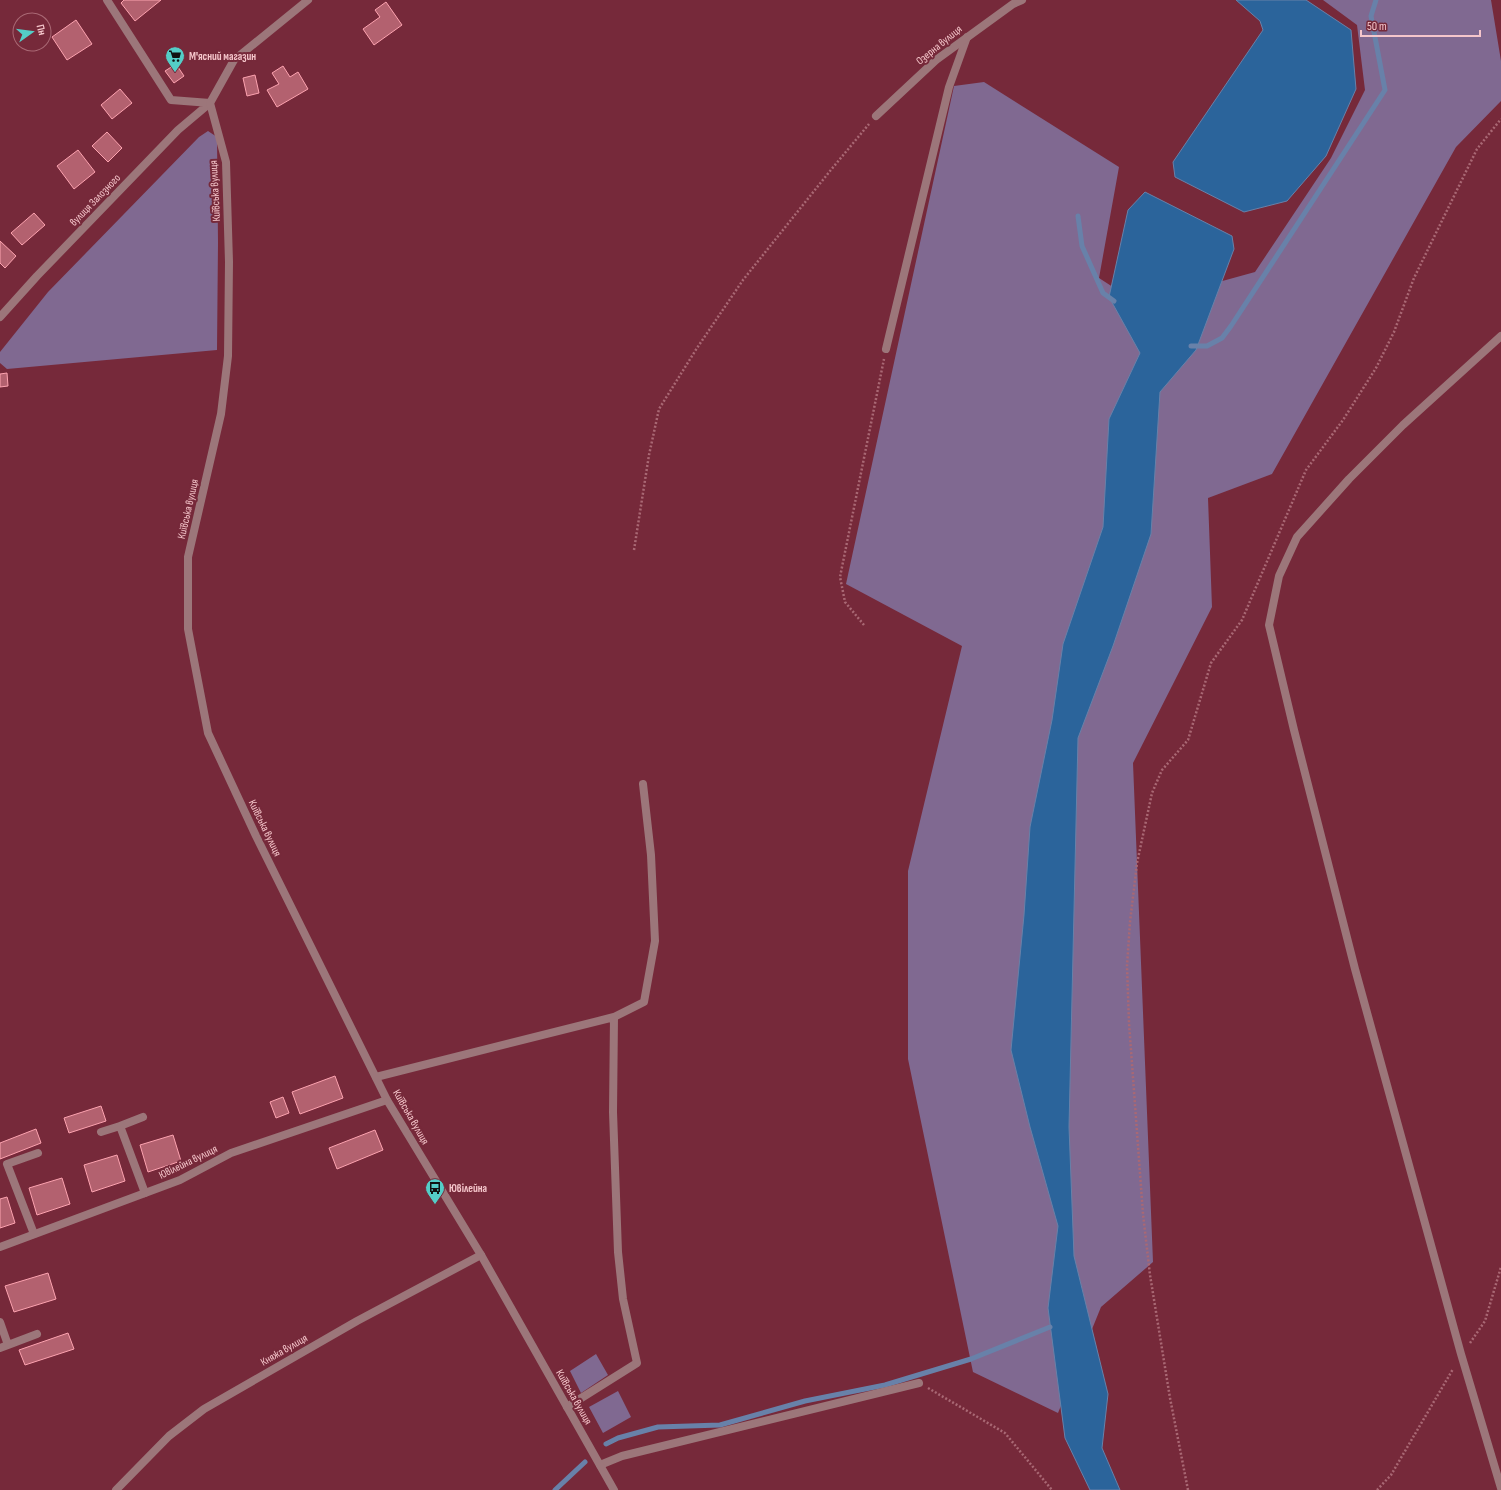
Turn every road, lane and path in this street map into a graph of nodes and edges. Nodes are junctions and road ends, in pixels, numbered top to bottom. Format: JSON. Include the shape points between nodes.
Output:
{"nodes":[{"id":1,"x":107,"y":0,"type":"edge"},
{"id":2,"x":308,"y":0,"type":"edge"},
{"id":3,"x":1022,"y":0,"type":"edge"},
{"id":4,"x":967,"y":36,"type":"junction"},
{"id":5,"x":210,"y":103,"type":"junction"},
{"id":6,"x":876,"y":116,"type":"joint"},
{"id":7,"x":1501,"y":119,"type":"edge"},
{"id":8,"x":0,"y":318,"type":"edge"},
{"id":9,"x":1501,"y":336,"type":"edge"},
{"id":10,"x":886,"y":349,"type":"joint"},
{"id":11,"x":634,"y":550,"type":"dead end"},
{"id":12,"x":864,"y":625,"type":"dead end"},
{"id":13,"x":643,"y":784,"type":"dead end"},
{"id":14,"x":614,"y":1017,"type":"junction"},
{"id":15,"x":376,"y":1077,"type":"junction"},
{"id":16,"x":387,"y":1100,"type":"junction"},
{"id":17,"x":143,"y":1117,"type":"dead end"},
{"id":18,"x":120,"y":1126,"type":"junction"},
{"id":19,"x":101,"y":1132,"type":"dead end"},
{"id":20,"x":38,"y":1153,"type":"dead end"},
{"id":21,"x":3,"y":1165,"type":"edge"},
{"id":22,"x":145,"y":1193,"type":"junction"},
{"id":23,"x":34,"y":1234,"type":"junction"},
{"id":24,"x":0,"y":1247,"type":"edge"},
{"id":25,"x":481,"y":1255,"type":"junction"},
{"id":26,"x":1501,"y":1267,"type":"edge"},
{"id":27,"x":0,"y":1322,"type":"edge"},
{"id":28,"x":37,"y":1334,"type":"dead end"},
{"id":29,"x":8,"y":1345,"type":"junction"},
{"id":30,"x":0,"y":1348,"type":"edge"},
{"id":31,"x":1461,"y":1354,"type":"junction"},
{"id":32,"x":919,"y":1383,"type":"joint"},
{"id":33,"x":567,"y":1407,"type":"junction"},
{"id":34,"x":600,"y":1465,"type":"junction"},
{"id":35,"x":1501,"y":1488,"type":"edge"},
{"id":36,"x":116,"y":1490,"type":"edge"},
{"id":37,"x":614,"y":1490,"type":"edge"},
{"id":38,"x":1052,"y":1490,"type":"edge"},
{"id":39,"x":1188,"y":1490,"type":"edge"},
{"id":40,"x":1377,"y":1490,"type":"edge"}],
"edges":[{"from":1,"to":5,"type":"street","via":[[171,100]]},
{"from":2,"to":5,"type":"street","via":[[234,60]]},
{"from":3,"to":4,"type":"street","name":"Озерна вулиця","via":[[1012,4]]},
{"from":4,"to":6,"type":"street","name":"Озерна вулиця","via":[[936,60]]},
{"from":4,"to":10,"type":"street","via":[[949,87]]},
{"from":5,"to":8,"type":"street","name":"вулиця Залозного","via":[[178,130],[37,276]]},
{"from":5,"to":15,"type":"street","name":"Київська вулиця","via":[[226,162],[228,356],[221,414],[188,557],[188,629],[208,733],[256,836]]},
{"from":6,"to":11,"type":"path","via":[[743,280],[696,348],[659,409]]},
{"from":7,"to":39,"type":"path","via":[[1473,156],[1414,278],[1394,332],[1376,368],[1343,420],[1306,470],[1242,620],[1211,663],[1188,740],[1162,770],[1152,793],[1137,863],[1130,922],[1127,966],[1129,1023],[1150,1275]]},
{"from":9,"to":31,"type":"street","via":[[1403,425],[1349,479],[1297,537],[1279,576],[1269,625],[1355,969]]},
{"from":10,"to":12,"type":"path","via":[[840,577],[845,602]]},
{"from":13,"to":14,"type":"street","via":[[651,855],[655,941],[644,1002]]},
{"from":14,"to":15,"type":"street"},
{"from":14,"to":33,"type":"street","via":[[613,1112],[618,1252],[623,1299],[636,1363]]},
{"from":15,"to":16,"type":"street","name":"Київська вулиця"},
{"from":16,"to":22,"type":"street","name":"Ювілейна вулиця","via":[[231,1153],[180,1180]]},
{"from":16,"to":25,"type":"street","name":"Київська вулиця"},
{"from":17,"to":18,"type":"street"},
{"from":18,"to":19,"type":"street"},
{"from":18,"to":22,"type":"street"},
{"from":20,"to":21,"type":"street"},
{"from":21,"to":23,"type":"street"},
{"from":22,"to":23,"type":"street","name":"Ювілейна вулиця"},
{"from":23,"to":24,"type":"street","name":"Ювілейна вулиця"},
{"from":25,"to":33,"type":"street","name":"Київська вулиця"},
{"from":25,"to":36,"type":"street","name":"Княжа вулиця","via":[[357,1321],[204,1408],[169,1436]]},
{"from":26,"to":31,"type":"path","via":[[1485,1321]]},
{"from":27,"to":29,"type":"street"},
{"from":28,"to":29,"type":"street"},
{"from":29,"to":30,"type":"street"},
{"from":31,"to":35,"type":"street"},
{"from":31,"to":40,"type":"path","via":[[1392,1475]]},
{"from":32,"to":34,"type":"street","via":[[622,1456]]},
{"from":32,"to":38,"type":"path","via":[[1005,1433]]},
{"from":33,"to":34,"type":"street","name":"Київська вулиця"},
{"from":34,"to":37,"type":"street","name":"Київська вулиця"}]}
